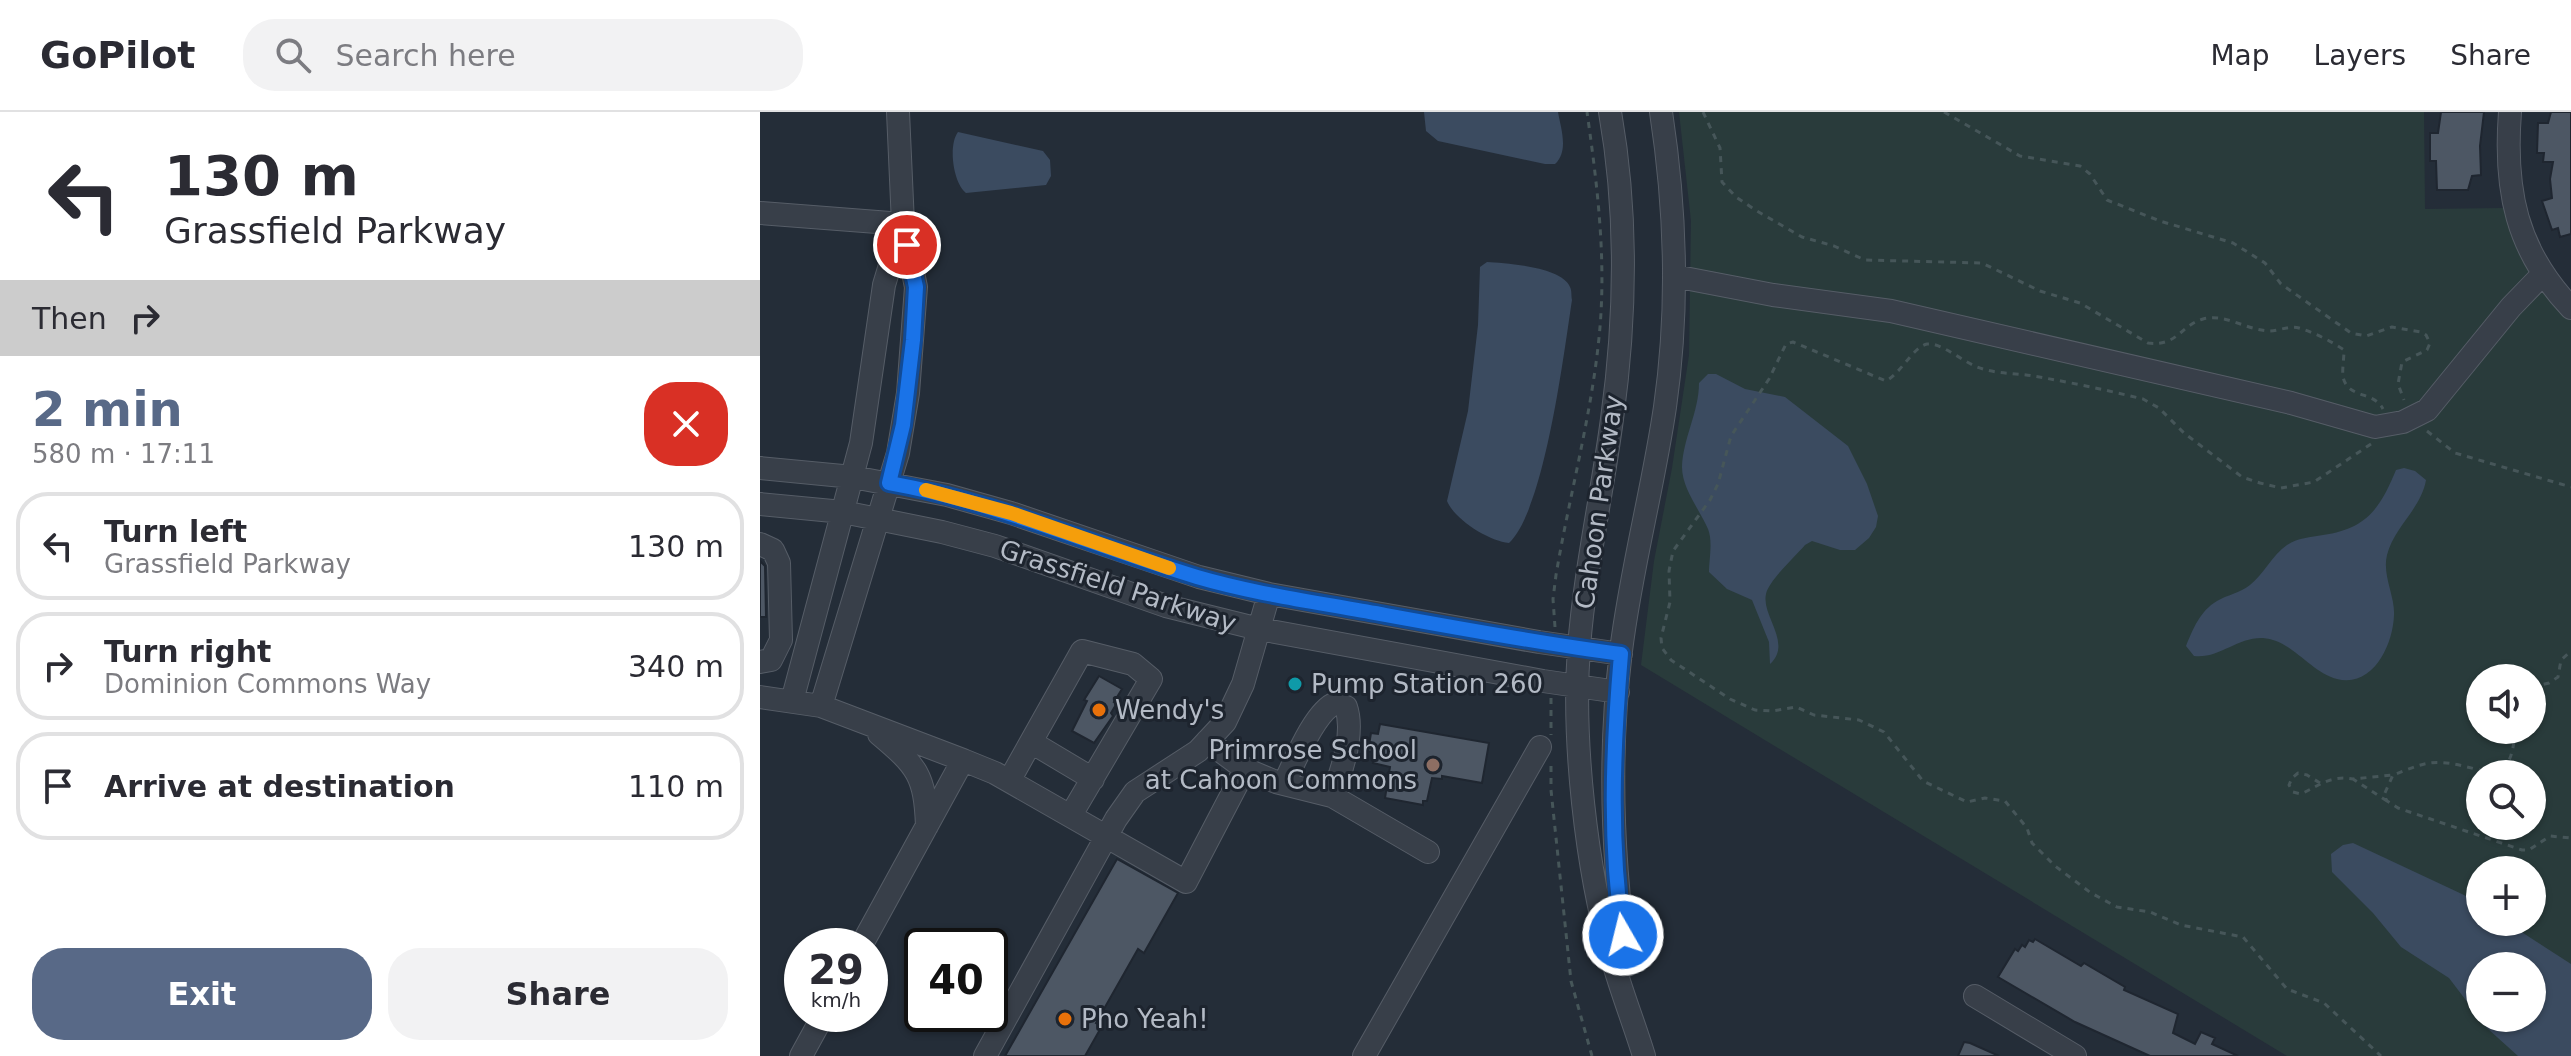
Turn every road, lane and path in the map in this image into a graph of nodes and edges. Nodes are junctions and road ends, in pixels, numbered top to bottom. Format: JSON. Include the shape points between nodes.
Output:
{"nodes":[{"id":1,"x":898,"y":112,"type":"edge"},
{"id":2,"x":1587,"y":112,"type":"edge"},
{"id":3,"x":1610,"y":112,"type":"edge"},
{"id":4,"x":1661,"y":112,"type":"edge"},
{"id":5,"x":1944,"y":112,"type":"edge"},
{"id":6,"x":2510,"y":112,"type":"edge"},
{"id":7,"x":760,"y":213,"type":"edge"},
{"id":8,"x":903,"y":224,"type":"junction"},
{"id":9,"x":2542,"y":275,"type":"junction"},
{"id":10,"x":1674,"y":276,"type":"junction"},
{"id":11,"x":2571,"y":308,"type":"edge"},
{"id":12,"x":1769,"y":379,"type":"dead end"},
{"id":13,"x":2413,"y":417,"type":"junction"},
{"id":14,"x":760,"y":468,"type":"edge"},
{"id":15,"x":853,"y":477,"type":"junction"},
{"id":16,"x":889,"y":483,"type":"junction"},
{"id":17,"x":2571,"y":487,"type":"edge"},
{"id":18,"x":760,"y":504,"type":"edge"},
{"id":19,"x":843,"y":512,"type":"junction"},
{"id":20,"x":879,"y":518,"type":"junction"},
{"id":21,"x":760,"y":544,"type":"edge"},
{"id":22,"x":1269,"y":594,"type":"junction"},
{"id":23,"x":1259,"y":629,"type":"junction"},
{"id":24,"x":1554,"y":644,"type":"junction"},
{"id":25,"x":1579,"y":648,"type":"junction"},
{"id":26,"x":2571,"y":651,"type":"edge"},
{"id":27,"x":1621,"y":654,"type":"junction"},
{"id":28,"x":760,"y":662,"type":"edge"},
{"id":29,"x":1552,"y":683,"type":"junction"},
{"id":30,"x":2546,"y":684,"type":"edge"},
{"id":31,"x":1578,"y":686,"type":"junction"},
{"id":32,"x":1618,"y":692,"type":"junction"},
{"id":33,"x":760,"y":697,"type":"edge"},
{"id":34,"x":792,"y":701,"type":"junction"},
{"id":35,"x":821,"y":706,"type":"junction"},
{"id":36,"x":864,"y":722,"type":"junction"},
{"id":37,"x":1207,"y":741,"type":"junction"},
{"id":38,"x":1031,"y":742,"type":"junction"},
{"id":39,"x":2513,"y":744,"type":"edge"},
{"id":40,"x":1547,"y":751,"type":"junction"},
{"id":41,"x":963,"y":760,"type":"junction"},
{"id":42,"x":1245,"y":769,"type":"junction"},
{"id":43,"x":2393,"y":775,"type":"junction"},
{"id":44,"x":1093,"y":779,"type":"junction"},
{"id":45,"x":2353,"y":779,"type":"junction"},
{"id":46,"x":1009,"y":781,"type":"junction"},
{"id":47,"x":2320,"y":783,"type":"junction"},
{"id":48,"x":1284,"y":784,"type":"junction"},
{"id":49,"x":1332,"y":796,"type":"junction"},
{"id":50,"x":2387,"y":801,"type":"junction"},
{"id":51,"x":1071,"y":815,"type":"junction"},
{"id":52,"x":927,"y":827,"type":"junction"},
{"id":53,"x":1107,"y":836,"type":"junction"},
{"id":54,"x":2571,"y":838,"type":"edge"},
{"id":55,"x":1428,"y":852,"type":"dead end"},
{"id":56,"x":871,"y":928,"type":"edge"},
{"id":57,"x":1975,"y":996,"type":"dead end"},
{"id":58,"x":1636,"y":1030,"type":"junction"},
{"id":59,"x":814,"y":1032,"type":"edge"},
{"id":60,"x":2042,"y":1047,"type":"edge"},
{"id":61,"x":801,"y":1056,"type":"edge"},
{"id":62,"x":985,"y":1056,"type":"edge"},
{"id":63,"x":1364,"y":1056,"type":"edge"},
{"id":64,"x":1592,"y":1056,"type":"edge"},
{"id":65,"x":1644,"y":1056,"type":"edge"},
{"id":66,"x":2075,"y":1056,"type":"edge"},
{"id":67,"x":2381,"y":1056,"type":"edge"}],
"edges":[{"from":1,"to":8,"type":"street"},
{"from":2,"to":24,"type":"path","via":[[1601,230],[1600,322],[1556,575]]},
{"from":3,"to":25,"type":"street","name":"Cahoon Parkway","via":[[1622,229],[1621,336]]},
{"from":4,"to":10,"type":"street","name":"Cahoon Parkway"},
{"from":5,"to":13,"type":"path","via":[[2020,156],[2080,166],[2107,200],[2233,243],[2351,333],[2366,336],[2392,327],[2426,335],[2427,350],[2402,362],[2398,384]]},
{"from":6,"to":9,"type":"street","via":[[2512,198]]},
{"from":7,"to":8,"type":"street"},
{"from":8,"to":15,"type":"street","via":[[884,285]]},
{"from":8,"to":16,"type":"street","via":[[916,287],[905,414]]},
{"from":9,"to":11,"type":"street"},
{"from":9,"to":13,"type":"street","via":[[2427,410]]},
{"from":10,"to":13,"type":"street","via":[[1891,311],[2276,399],[2375,427]]},
{"from":10,"to":27,"type":"street","name":"Cahoon Parkway","via":[[1665,409]]},
{"from":12,"to":67,"type":"path","via":[[1731,436],[1718,484],[1676,543],[1661,638],[1671,660],[1755,710],[1796,707],[1814,715],[1859,720],[1884,732],[1923,781],[1967,802],[2005,801],[2032,843],[2091,893],[2117,907],[2243,937],[2287,989],[2324,1003]]},
{"from":13,"to":17,"type":"path","via":[[2455,453]]},
{"from":14,"to":15,"type":"street","name":"Grassfield Parkway"},
{"from":15,"to":16,"type":"street","name":"Grassfield Parkway"},
{"from":15,"to":19,"type":"street"},
{"from":16,"to":20,"type":"street"},
{"from":16,"to":22,"type":"street","name":"Grassfield Parkway","via":[[984,505],[1199,577]]},
{"from":18,"to":19,"type":"street","name":"Grassfield Parkway"},
{"from":19,"to":20,"type":"street","name":"Grassfield Parkway"},
{"from":19,"to":34,"type":"street"},
{"from":20,"to":23,"type":"street","name":"Grassfield Parkway","via":[[995,546],[1166,606]]},
{"from":20,"to":35,"type":"street"},
{"from":21,"to":28,"type":"street","via":[[773,550],[779,563],[781,640],[771,660]]},
{"from":22,"to":23,"type":"street"},
{"from":22,"to":24,"type":"street","name":"Grassfield Parkway"},
{"from":23,"to":29,"type":"street","name":"Grassfield Parkway"},
{"from":23,"to":37,"type":"street","via":[[1243,684],[1225,722]]},
{"from":24,"to":25,"type":"street","name":"Grassfield Parkway"},
{"from":25,"to":27,"type":"street","name":"Grassfield Parkway"},
{"from":25,"to":31,"type":"street","name":"Cahoon Parkway"},
{"from":26,"to":30,"type":"path","via":[[2561,660],[2558,677]]},
{"from":27,"to":32,"type":"street","name":"Cahoon Parkway"},
{"from":29,"to":31,"type":"street","name":"Grassfield Parkway"},
{"from":29,"to":40,"type":"path"},
{"from":31,"to":32,"type":"street","name":"Grassfield Parkway"},
{"from":31,"to":58,"type":"street","name":"Cahoon Parkway","via":[[1592,861],[1612,957]]},
{"from":32,"to":58,"type":"street","name":"Cahoon Parkway","via":[[1614,844]]},
{"from":33,"to":34,"type":"street"},
{"from":34,"to":35,"type":"street"},
{"from":35,"to":36,"type":"street"},
{"from":36,"to":41,"type":"street"},
{"from":36,"to":52,"type":"street","via":[[917,770],[926,795]]},
{"from":37,"to":42,"type":"street"},
{"from":37,"to":53,"type":"street","via":[[1135,792]]},
{"from":38,"to":44,"type":"street"},
{"from":38,"to":44,"type":"street","via":[[1082,651],[1133,664],[1151,679]]},
{"from":38,"to":46,"type":"street"},
{"from":39,"to":43,"type":"path","via":[[2509,764],[2500,772],[2428,763]]},
{"from":40,"to":63,"type":"street"},
{"from":40,"to":64,"type":"path","via":[[1571,981]]},
{"from":41,"to":46,"type":"street"},
{"from":41,"to":52,"type":"street"},
{"from":42,"to":48,"type":"street"},
{"from":42,"to":53,"type":"street","via":[[1186,882]]},
{"from":43,"to":45,"type":"path"},
{"from":43,"to":50,"type":"path","via":[[2384,795]]},
{"from":44,"to":51,"type":"street"},
{"from":45,"to":47,"type":"path"},
{"from":45,"to":50,"type":"path"},
{"from":46,"to":51,"type":"street"},
{"from":47,"to":47,"type":"path","via":[[2301,794],[2289,785],[2298,773]]},
{"from":48,"to":49,"type":"street"},
{"from":48,"to":49,"type":"street","via":[[1319,718],[1336,703],[1346,707],[1350,718]]},
{"from":49,"to":55,"type":"street"},
{"from":50,"to":54,"type":"path","via":[[2522,850],[2550,836]]},
{"from":51,"to":53,"type":"street"},
{"from":52,"to":56,"type":"street"},
{"from":53,"to":62,"type":"street"},
{"from":57,"to":60,"type":"street"},
{"from":58,"to":65,"type":"street","name":"Cahoon Parkway"},
{"from":59,"to":61,"type":"street"},
{"from":60,"to":66,"type":"street"}]}
